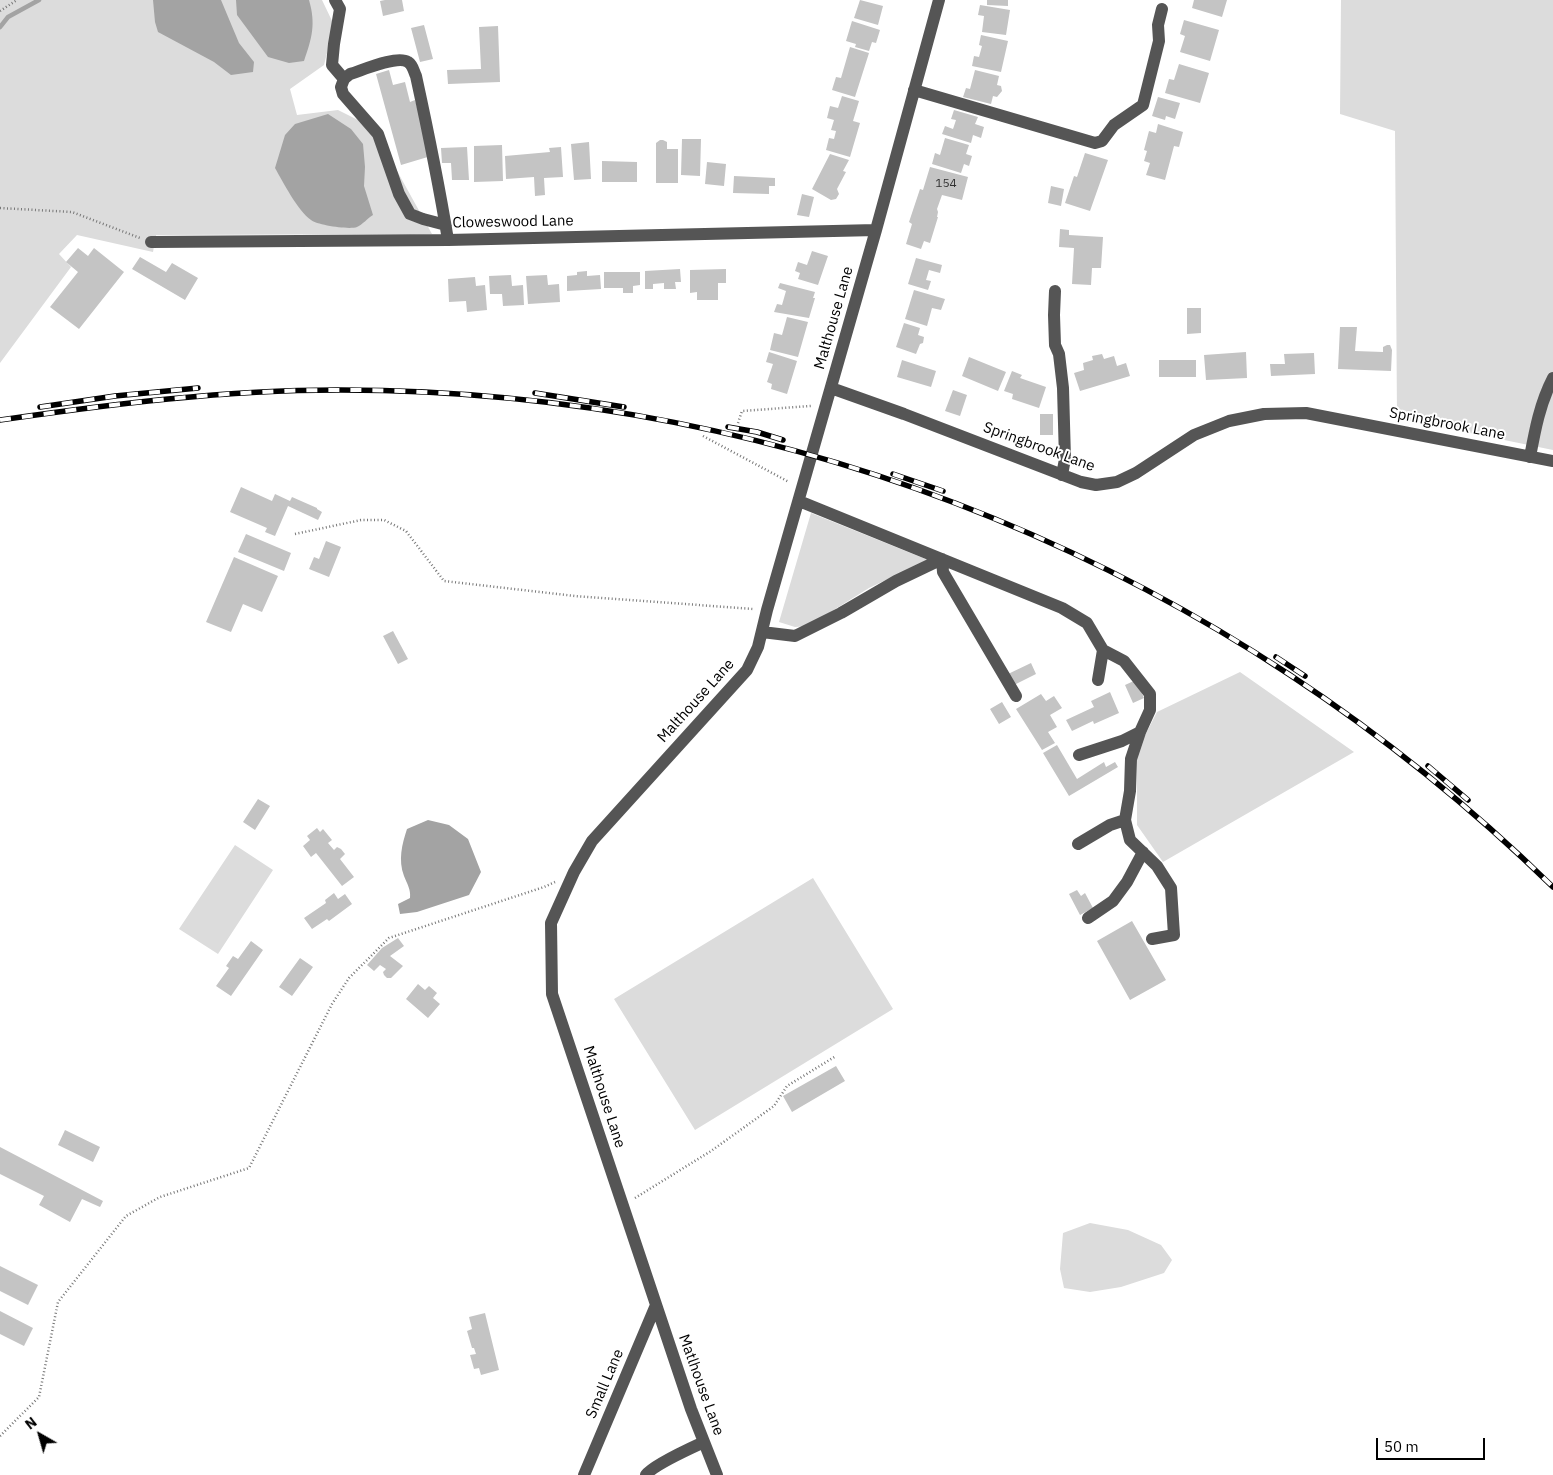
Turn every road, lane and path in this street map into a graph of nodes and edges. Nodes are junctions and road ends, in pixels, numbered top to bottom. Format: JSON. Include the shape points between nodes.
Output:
{"nodes":[{"id":1,"x":17,"y":0,"type":"edge"},
{"id":2,"x":335,"y":0,"type":"edge"},
{"id":3,"x":939,"y":0,"type":"edge"},
{"id":4,"x":1162,"y":9,"type":"dead end"},
{"id":5,"x":0,"y":11,"type":"edge"},
{"id":6,"x":344,"y":78,"type":"junction"},
{"id":7,"x":914,"y":90,"type":"junction"},
{"id":8,"x":0,"y":208,"type":"edge"},
{"id":9,"x":446,"y":225,"type":"junction"},
{"id":10,"x":876,"y":230,"type":"junction"},
{"id":11,"x":448,"y":240,"type":"junction"},
{"id":12,"x":151,"y":242,"type":"joint"},
{"id":13,"x":1055,"y":291,"type":"dead end"},
{"id":14,"x":1553,"y":378,"type":"edge"},
{"id":15,"x":831,"y":388,"type":"junction"},
{"id":16,"x":820,"y":411,"type":"junction"},
{"id":17,"x":738,"y":423,"type":"dead end"},
{"id":18,"x":702,"y":436,"type":"dead end"},
{"id":19,"x":1530,"y":457,"type":"junction"},
{"id":20,"x":1553,"y":462,"type":"edge"},
{"id":21,"x":1062,"y":474,"type":"junction"},
{"id":22,"x":799,"y":493,"type":"junction"},
{"id":23,"x":295,"y":534,"type":"dead end"},
{"id":24,"x":767,"y":610,"type":"junction"},
{"id":25,"x":762,"y":632,"type":"junction"},
{"id":26,"x":1103,"y":650,"type":"junction"},
{"id":27,"x":1098,"y":680,"type":"dead end"},
{"id":28,"x":1016,"y":696,"type":"dead end"},
{"id":29,"x":1140,"y":732,"type":"junction"},
{"id":30,"x":1079,"y":755,"type":"dead end"},
{"id":31,"x":1125,"y":820,"type":"junction"},
{"id":32,"x":1078,"y":844,"type":"dead end"},
{"id":33,"x":1143,"y":852,"type":"junction"},
{"id":34,"x":574,"y":872,"type":"junction"},
{"id":35,"x":1088,"y":918,"type":"dead end"},
{"id":36,"x":1152,"y":939,"type":"dead end"},
{"id":37,"x":836,"y":1056,"type":"dead end"},
{"id":38,"x":623,"y":1206,"type":"junction"},
{"id":39,"x":656,"y":1305,"type":"junction"},
{"id":40,"x":0,"y":1436,"type":"edge"},
{"id":41,"x":704,"y":1442,"type":"junction"},
{"id":42,"x":584,"y":1475,"type":"edge"},
{"id":43,"x":646,"y":1475,"type":"edge"},
{"id":44,"x":717,"y":1475,"type":"edge"}],
"edges":[{"from":1,"to":5,"type":"path"},
{"from":2,"to":6,"type":"street","via":[[340,9],[332,65]]},
{"from":3,"to":7,"type":"street","name":"Malthouse Lane"},
{"from":4,"to":7,"type":"street","via":[[1159,41],[1143,106],[1114,125],[1102,141],[1095,143]]},
{"from":6,"to":9,"type":"street","via":[[341,87],[344,94],[378,134],[410,214]]},
{"from":6,"to":9,"type":"street","via":[[398,59],[409,62],[413,67],[435,159]]},
{"from":7,"to":10,"type":"street","name":"Malthouse Lane"},
{"from":8,"to":12,"type":"path","via":[[72,212]]},
{"from":9,"to":11,"type":"street"},
{"from":10,"to":11,"type":"street","name":"Cloweswood Lane"},
{"from":10,"to":15,"type":"street","name":"Malthouse Lane"},
{"from":11,"to":12,"type":"street","name":"Cloweswood Lane"},
{"from":13,"to":21,"type":"street","via":[[1055,345],[1063,388],[1065,459]]},
{"from":14,"to":19,"type":"street","via":[[1538,418]]},
{"from":15,"to":16,"type":"street","name":"Malthouse Lane"},
{"from":15,"to":21,"type":"street","name":"Springbrook Lane"},
{"from":16,"to":17,"type":"path","via":[[742,410]]},
{"from":16,"to":22,"type":"street","name":"Malthouse Lane"},
{"from":18,"to":22,"type":"path"},
{"from":19,"to":20,"type":"street","name":"Springbrook Lane"},
{"from":19,"to":21,"type":"street","name":"Springbrook Lane","via":[[1306,413],[1264,414],[1229,421],[1194,434],[1117,482],[1096,485]]},
{"from":22,"to":24,"type":"street","name":"Malthouse Lane"},
{"from":22,"to":26,"type":"street","via":[[1062,608],[1087,623]]},
{"from":23,"to":24,"type":"path","via":[[361,520],[384,520],[406,531],[444,581],[575,596]]},
{"from":24,"to":25,"type":"street","name":"Malthouse Lane"},
{"from":25,"to":28,"type":"street","via":[[795,636],[942,560],[943,572]]},
{"from":25,"to":34,"type":"street","name":"Malthouse Lane","via":[[747,670],[592,841]]},
{"from":26,"to":27,"type":"street"},
{"from":26,"to":29,"type":"street","via":[[1124,661],[1150,694],[1150,710]]},
{"from":29,"to":30,"type":"street"},
{"from":29,"to":31,"type":"street","via":[[1131,759]]},
{"from":31,"to":32,"type":"street"},
{"from":31,"to":33,"type":"street","via":[[1130,840]]},
{"from":33,"to":35,"type":"street","via":[[1128,882],[1113,901]]},
{"from":33,"to":36,"type":"street","via":[[1171,888],[1174,936]]},
{"from":34,"to":38,"type":"street","name":"Malthouse Lane","via":[[551,923],[552,994]]},
{"from":34,"to":40,"type":"path","via":[[544,887],[389,938],[349,978],[332,1004],[249,1168],[160,1197],[126,1216],[58,1302],[39,1397]]},
{"from":37,"to":38,"type":"path","via":[[787,1086],[774,1106],[711,1151]]},
{"from":38,"to":39,"type":"street","name":"Malthouse Lane"},
{"from":39,"to":41,"type":"street","name":"Matlhouse Lane"},
{"from":39,"to":42,"type":"street","name":"Small Lane"},
{"from":41,"to":43,"type":"street"},
{"from":41,"to":44,"type":"street","name":"Matlhouse Lane"}]}
